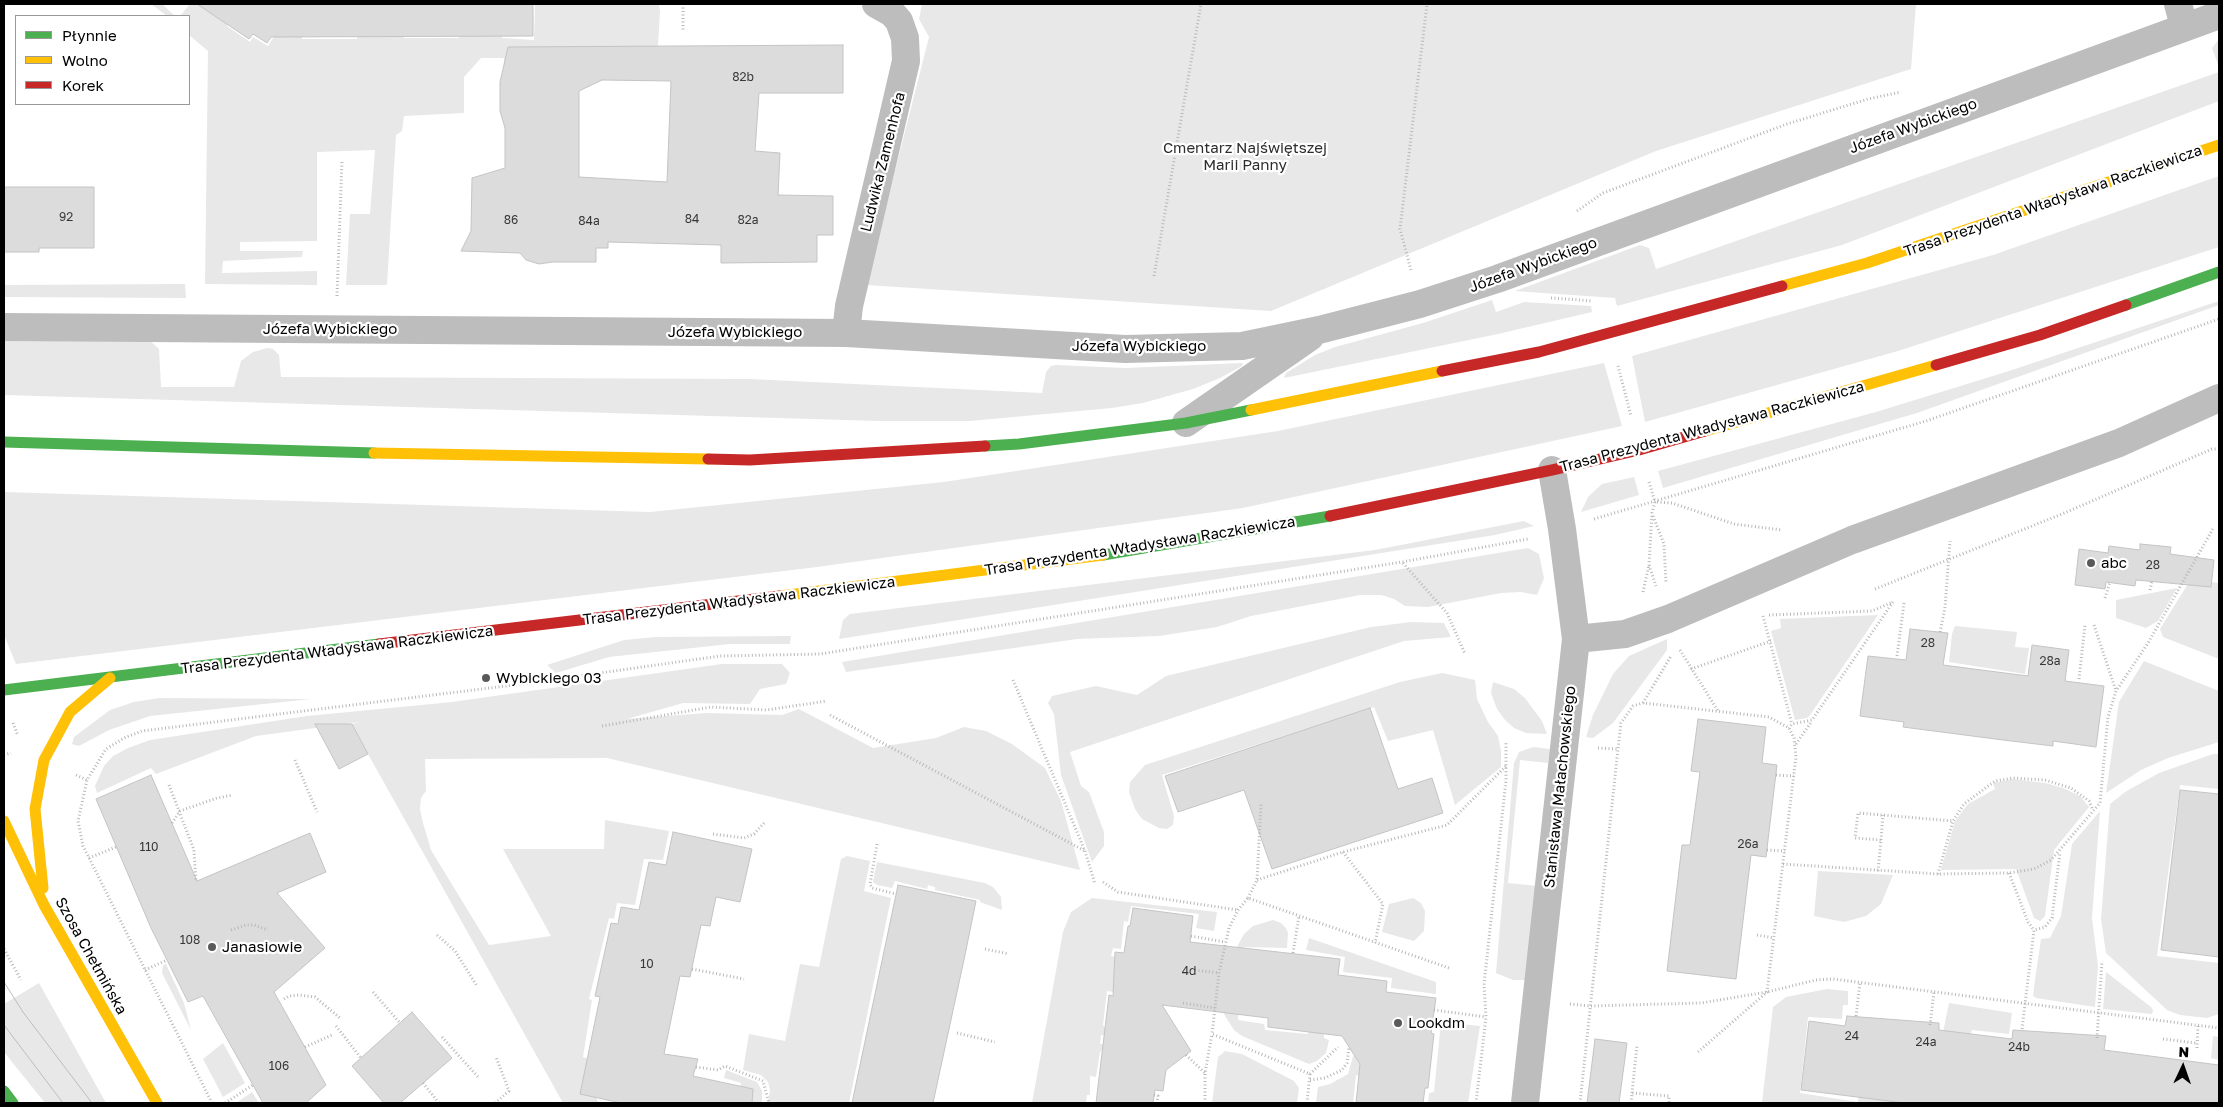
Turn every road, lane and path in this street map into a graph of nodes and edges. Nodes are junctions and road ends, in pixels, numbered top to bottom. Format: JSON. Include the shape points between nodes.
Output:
{"nodes":[{"id":1,"x":682,"y":4,"type":"edge"},
{"id":2,"x":876,"y":4,"type":"edge"},
{"id":3,"x":1200,"y":4,"type":"edge"},
{"id":4,"x":1427,"y":4,"type":"edge"},
{"id":5,"x":2181,"y":15,"type":"edge"},
{"id":6,"x":2219,"y":15,"type":"edge"},
{"id":7,"x":683,"y":32,"type":"dead end"},
{"id":8,"x":2219,"y":145,"type":"edge"},
{"id":9,"x":342,"y":161,"type":"dead end"},
{"id":10,"x":1411,"y":272,"type":"dead end"},
{"id":11,"x":2219,"y":272,"type":"edge"},
{"id":12,"x":1154,"y":276,"type":"dead end"},
{"id":13,"x":1542,"y":298,"type":"dead end"},
{"id":14,"x":337,"y":305,"type":"dead end"},
{"id":15,"x":4,"y":327,"type":"edge"},
{"id":16,"x":1319,"y":330,"type":"junction"},
{"id":17,"x":846,"y":333,"type":"junction"},
{"id":18,"x":1609,"y":334,"type":"junction"},
{"id":19,"x":2219,"y":398,"type":"edge"},
{"id":20,"x":1186,"y":423,"type":"junction"},
{"id":21,"x":4,"y":442,"type":"edge"},
{"id":22,"x":1639,"y":450,"type":"junction"},
{"id":23,"x":2219,"y":450,"type":"edge"},
{"id":24,"x":1552,"y":470,"type":"junction"},
{"id":25,"x":1655,"y":502,"type":"junction"},
{"id":26,"x":1954,"y":503,"type":"junction"},
{"id":27,"x":1652,"y":513,"type":"junction"},
{"id":28,"x":2214,"y":527,"type":"dead end"},
{"id":29,"x":1783,"y":531,"type":"dead end"},
{"id":30,"x":1664,"y":544,"type":"dead end"},
{"id":31,"x":1949,"y":558,"type":"junction"},
{"id":32,"x":1402,"y":562,"type":"dead end"},
{"id":33,"x":1649,"y":565,"type":"dead end"},
{"id":34,"x":2152,"y":581,"type":"dead end"},
{"id":35,"x":2110,"y":582,"type":"dead end"},
{"id":36,"x":1752,"y":583,"type":"junction"},
{"id":37,"x":1876,"y":588,"type":"dead end"},
{"id":38,"x":2150,"y":590,"type":"dead end"},
{"id":39,"x":2105,"y":598,"type":"dead end"},
{"id":40,"x":1904,"y":603,"type":"dead end"},
{"id":41,"x":1763,"y":616,"type":"junction"},
{"id":42,"x":2085,"y":625,"type":"dead end"},
{"id":43,"x":2094,"y":625,"type":"dead end"},
{"id":44,"x":1940,"y":632,"type":"dead end"},
{"id":45,"x":1576,"y":639,"type":"junction"},
{"id":46,"x":1771,"y":641,"type":"junction"},
{"id":47,"x":1465,"y":654,"type":"dead end"},
{"id":48,"x":1897,"y":656,"type":"dead end"},
{"id":49,"x":1690,"y":669,"type":"junction"},
{"id":50,"x":110,"y":678,"type":"junction"},
{"id":51,"x":2079,"y":679,"type":"dead end"},
{"id":52,"x":1012,"y":680,"type":"dead end"},
{"id":53,"x":4,"y":690,"type":"edge"},
{"id":54,"x":2116,"y":691,"type":"junction"},
{"id":55,"x":828,"y":701,"type":"dead end"},
{"id":56,"x":1642,"y":703,"type":"junction"},
{"id":57,"x":1719,"y":711,"type":"junction"},
{"id":58,"x":830,"y":715,"type":"dead end"},
{"id":59,"x":1812,"y":720,"type":"junction"},
{"id":60,"x":1792,"y":724,"type":"junction"},
{"id":61,"x":602,"y":726,"type":"dead end"},
{"id":62,"x":1789,"y":728,"type":"junction"},
{"id":63,"x":1506,"y":743,"type":"dead end"},
{"id":64,"x":1796,"y":744,"type":"junction"},
{"id":65,"x":1565,"y":746,"type":"junction"},
{"id":66,"x":1618,"y":749,"type":"junction"},
{"id":67,"x":295,"y":760,"type":"dead end"},
{"id":68,"x":1507,"y":766,"type":"junction"},
{"id":69,"x":1776,"y":774,"type":"dead end"},
{"id":70,"x":1794,"y":776,"type":"junction"},
{"id":71,"x":87,"y":780,"type":"dead end"},
{"id":72,"x":169,"y":785,"type":"dead end"},
{"id":73,"x":232,"y":795,"type":"dead end"},
{"id":74,"x":1261,"y":804,"type":"dead end"},
{"id":75,"x":2093,"y":810,"type":"junction"},
{"id":76,"x":180,"y":811,"type":"junction"},
{"id":77,"x":317,"y":812,"type":"dead end"},
{"id":78,"x":1883,"y":815,"type":"junction"},
{"id":79,"x":4,"y":821,"type":"edge"},
{"id":80,"x":1953,"y":821,"type":"junction"},
{"id":81,"x":765,"y":822,"type":"dead end"},
{"id":82,"x":172,"y":823,"type":"dead end"},
{"id":83,"x":713,"y":834,"type":"dead end"},
{"id":84,"x":1881,"y":840,"type":"junction"},
{"id":85,"x":877,"y":844,"type":"dead end"},
{"id":86,"x":116,"y":847,"type":"dead end"},
{"id":87,"x":1767,"y":850,"type":"dead end"},
{"id":88,"x":1084,"y":851,"type":"junction"},
{"id":89,"x":1785,"y":851,"type":"junction"},
{"id":90,"x":1343,"y":852,"type":"junction"},
{"id":91,"x":2060,"y":852,"type":"junction"},
{"id":92,"x":89,"y":858,"type":"junction"},
{"id":93,"x":1783,"y":864,"type":"junction"},
{"id":94,"x":1878,"y":871,"type":"junction"},
{"id":95,"x":2009,"y":873,"type":"junction"},
{"id":96,"x":1938,"y":874,"type":"junction"},
{"id":97,"x":1257,"y":880,"type":"junction"},
{"id":98,"x":196,"y":882,"type":"dead end"},
{"id":99,"x":1102,"y":882,"type":"dead end"},
{"id":100,"x":1095,"y":884,"type":"dead end"},
{"id":101,"x":896,"y":894,"type":"dead end"},
{"id":102,"x":1248,"y":898,"type":"junction"},
{"id":103,"x":44,"y":905,"type":"junction"},
{"id":104,"x":1238,"y":910,"type":"junction"},
{"id":105,"x":1299,"y":916,"type":"junction"},
{"id":106,"x":231,"y":930,"type":"dead end"},
{"id":107,"x":268,"y":930,"type":"dead end"},
{"id":108,"x":2034,"y":930,"type":"junction"},
{"id":109,"x":437,"y":935,"type":"dead end"},
{"id":110,"x":1757,"y":935,"type":"dead end"},
{"id":111,"x":1191,"y":936,"type":"dead end"},
{"id":112,"x":1774,"y":938,"type":"junction"},
{"id":113,"x":1225,"y":942,"type":"junction"},
{"id":114,"x":1375,"y":943,"type":"junction"},
{"id":115,"x":4,"y":948,"type":"edge"},
{"id":116,"x":985,"y":949,"type":"dead end"},
{"id":117,"x":1294,"y":953,"type":"dead end"},
{"id":118,"x":1008,"y":954,"type":"dead end"},
{"id":119,"x":167,"y":960,"type":"dead end"},
{"id":120,"x":2102,"y":961,"type":"dead end"},
{"id":121,"x":1450,"y":968,"type":"dead end"},
{"id":122,"x":692,"y":969,"type":"dead end"},
{"id":123,"x":144,"y":970,"type":"junction"},
{"id":124,"x":1195,"y":970,"type":"dead end"},
{"id":125,"x":1219,"y":973,"type":"junction"},
{"id":126,"x":744,"y":978,"type":"dead end"},
{"id":127,"x":21,"y":980,"type":"dead end"},
{"id":128,"x":1860,"y":983,"type":"junction"},
{"id":129,"x":477,"y":986,"type":"dead end"},
{"id":130,"x":373,"y":992,"type":"dead end"},
{"id":131,"x":1767,"y":992,"type":"junction"},
{"id":132,"x":1934,"y":992,"type":"junction"},
{"id":133,"x":284,"y":999,"type":"dead end"},
{"id":134,"x":1537,"y":1000,"type":"junction"},
{"id":135,"x":1183,"y":1003,"type":"dead end"},
{"id":136,"x":2025,"y":1004,"type":"junction"},
{"id":137,"x":1590,"y":1006,"type":"junction"},
{"id":138,"x":1215,"y":1008,"type":"junction"},
{"id":139,"x":1434,"y":1010,"type":"dead end"},
{"id":140,"x":2099,"y":1012,"type":"junction"},
{"id":141,"x":1856,"y":1016,"type":"dead end"},
{"id":142,"x":1486,"y":1017,"type":"junction"},
{"id":143,"x":340,"y":1018,"type":"dead end"},
{"id":144,"x":400,"y":1023,"type":"dead end"},
{"id":145,"x":1930,"y":1025,"type":"dead end"},
{"id":146,"x":336,"y":1026,"type":"dead end"},
{"id":147,"x":2198,"y":1026,"type":"junction"},
{"id":148,"x":2219,"y":1028,"type":"edge"},
{"id":149,"x":2022,"y":1029,"type":"dead end"},
{"id":150,"x":957,"y":1033,"type":"dead end"},
{"id":151,"x":1212,"y":1034,"type":"junction"},
{"id":152,"x":332,"y":1035,"type":"dead end"},
{"id":153,"x":442,"y":1037,"type":"dead end"},
{"id":154,"x":2097,"y":1038,"type":"dead end"},
{"id":155,"x":2163,"y":1039,"type":"dead end"},
{"id":156,"x":995,"y":1042,"type":"dead end"},
{"id":157,"x":2196,"y":1043,"type":"junction"},
{"id":158,"x":1637,"y":1044,"type":"dead end"},
{"id":159,"x":1338,"y":1047,"type":"dead end"},
{"id":160,"x":1349,"y":1047,"type":"dead end"},
{"id":161,"x":305,"y":1048,"type":"dead end"},
{"id":162,"x":2197,"y":1048,"type":"dead end"},
{"id":163,"x":1698,"y":1052,"type":"dead end"},
{"id":164,"x":1186,"y":1055,"type":"dead end"},
{"id":165,"x":496,"y":1057,"type":"dead end"},
{"id":166,"x":361,"y":1058,"type":"dead end"},
{"id":167,"x":696,"y":1067,"type":"dead end"},
{"id":168,"x":1205,"y":1073,"type":"junction"},
{"id":169,"x":1310,"y":1074,"type":"junction"},
{"id":170,"x":479,"y":1078,"type":"dead end"},
{"id":171,"x":1310,"y":1080,"type":"junction"},
{"id":172,"x":423,"y":1083,"type":"dead end"},
{"id":173,"x":253,"y":1085,"type":"dead end"},
{"id":174,"x":4,"y":1091,"type":"edge"},
{"id":175,"x":1632,"y":1092,"type":"junction"},
{"id":176,"x":1154,"y":1095,"type":"dead end"},
{"id":177,"x":13,"y":1103,"type":"edge"},
{"id":178,"x":157,"y":1103,"type":"edge"},
{"id":179,"x":212,"y":1103,"type":"edge"},
{"id":180,"x":225,"y":1103,"type":"edge"},
{"id":181,"x":439,"y":1103,"type":"edge"},
{"id":182,"x":495,"y":1103,"type":"edge"},
{"id":183,"x":769,"y":1103,"type":"edge"},
{"id":184,"x":1157,"y":1103,"type":"edge"},
{"id":185,"x":1205,"y":1103,"type":"edge"},
{"id":186,"x":1307,"y":1103,"type":"edge"},
{"id":187,"x":1476,"y":1103,"type":"edge"},
{"id":188,"x":1525,"y":1103,"type":"edge"},
{"id":189,"x":1580,"y":1103,"type":"edge"},
{"id":190,"x":1631,"y":1103,"type":"edge"},
{"id":191,"x":1669,"y":1103,"type":"edge"}],
"edges":[{"from":1,"to":7,"type":"path"},
{"from":2,"to":17,"type":"street","name":"Ludwika Zamenhofa","via":[[899,20],[905,38],[906,61],[849,306]]},
{"from":3,"to":12,"type":"path"},
{"from":4,"to":10,"type":"path","via":[[1400,229]]},
{"from":5,"to":6,"type":"street","name":"Józefa Wybickiego"},
{"from":5,"to":16,"type":"street","name":"Józefa Wybickiego","via":[[1497,279],[1420,304]]},
{"from":8,"to":18,"type":"main road","name":"Trasa Prezydenta Władysława Raczkiewicza","via":[[1867,263]]},
{"from":9,"to":14,"type":"path"},
{"from":11,"to":22,"type":"main road","name":"Trasa Prezydenta Władysława Raczkiewicza","via":[[2040,335]]},
{"from":13,"to":18,"type":"path","via":[[1597,302],[1602,306]]},
{"from":15,"to":17,"type":"street","name":"Józefa Wybickiego"},
{"from":16,"to":17,"type":"street","name":"Józefa Wybickiego","via":[[1242,346],[1125,349]]},
{"from":16,"to":20,"type":"street","name":"Trasa Prezydenta Władysława Raczkiewicza"},
{"from":18,"to":20,"type":"main road","name":"Trasa Prezydenta Władysława Raczkiewicza","via":[[1539,352]]},
{"from":18,"to":22,"type":"path"},
{"from":19,"to":26,"type":"street","via":[[2119,443]]},
{"from":20,"to":21,"type":"main road","name":"Trasa Prezydenta Władysława Raczkiewicza","via":[[1019,444],[750,460]]},
{"from":22,"to":24,"type":"main road","name":"Trasa Prezydenta Władysława Raczkiewicza"},
{"from":22,"to":25,"type":"path"},
{"from":23,"to":31,"type":"path","via":[[2212,449],[2062,514]]},
{"from":24,"to":45,"type":"street","name":"Stanisława Małachowskiego"},
{"from":24,"to":50,"type":"main road","name":"Trasa Prezydenta Władysława Raczkiewicza","via":[[1313,519],[1075,560]]},
{"from":25,"to":27,"type":"path"},
{"from":25,"to":29,"type":"path","via":[[1672,503],[1734,524]]},
{"from":26,"to":31,"type":"path"},
{"from":26,"to":36,"type":"street","via":[[1852,540]]},
{"from":27,"to":30,"type":"path"},
{"from":27,"to":33,"type":"path"},
{"from":28,"to":54,"type":"path","via":[[2148,643]]},
{"from":31,"to":37,"type":"path"},
{"from":31,"to":44,"type":"path"},
{"from":32,"to":47,"type":"path","via":[[1446,613]]},
{"from":34,"to":38,"type":"path"},
{"from":35,"to":39,"type":"path"},
{"from":36,"to":41,"type":"path"},
{"from":36,"to":45,"type":"street","via":[[1625,634]]},
{"from":40,"to":48,"type":"path"},
{"from":41,"to":46,"type":"path"},
{"from":41,"to":59,"type":"path","via":[[1872,611],[1893,602]]},
{"from":42,"to":51,"type":"path"},
{"from":43,"to":54,"type":"path"},
{"from":45,"to":65,"type":"street","name":"Stanisława Małachowskiego"},
{"from":46,"to":49,"type":"path"},
{"from":46,"to":60,"type":"path"},
{"from":49,"to":56,"type":"path","via":[[1677,646]]},
{"from":49,"to":57,"type":"path"},
{"from":50,"to":53,"type":"main road","name":"Trasa Prezydenta Władysława Raczkiewicza"},
{"from":50,"to":103,"type":"main road","via":[[70,712],[44,760],[36,809]]},
{"from":52,"to":88,"type":"path"},
{"from":54,"to":75,"type":"path","via":[[2108,717],[2100,803]]},
{"from":55,"to":61,"type":"path","via":[[766,710],[711,708]]},
{"from":56,"to":57,"type":"path"},
{"from":56,"to":66,"type":"path","via":[[1633,706],[1621,723]]},
{"from":57,"to":62,"type":"path","via":[[1769,717]]},
{"from":58,"to":88,"type":"path"},
{"from":59,"to":60,"type":"path"},
{"from":59,"to":64,"type":"path"},
{"from":60,"to":62,"type":"path"},
{"from":62,"to":64,"type":"path"},
{"from":63,"to":68,"type":"path"},
{"from":64,"to":70,"type":"path"},
{"from":65,"to":66,"type":"path"},
{"from":65,"to":134,"type":"street","name":"Stanisława Małachowskiego"},
{"from":66,"to":137,"type":"path"},
{"from":67,"to":77,"type":"path"},
{"from":68,"to":90,"type":"path","via":[[1447,826]]},
{"from":68,"to":142,"type":"path","via":[[1484,985]]},
{"from":69,"to":70,"type":"path"},
{"from":70,"to":89,"type":"path"},
{"from":71,"to":92,"type":"path","via":[[78,820]]},
{"from":72,"to":76,"type":"path"},
{"from":73,"to":76,"type":"path"},
{"from":74,"to":97,"type":"path"},
{"from":75,"to":80,"type":"path","via":[[2071,788],[2045,780],[2013,778],[1990,784],[1964,804]]},
{"from":75,"to":91,"type":"path"},
{"from":76,"to":82,"type":"path"},
{"from":76,"to":98,"type":"path","via":[[194,850]]},
{"from":78,"to":80,"type":"path"},
{"from":78,"to":84,"type":"path"},
{"from":78,"to":84,"type":"path","via":[[1858,813],[1855,838]]},
{"from":79,"to":103,"type":"main road","name":"Szosa Chełmińska"},
{"from":80,"to":96,"type":"path"},
{"from":81,"to":83,"type":"path","via":[[754,834],[744,838]]},
{"from":84,"to":94,"type":"path"},
{"from":85,"to":101,"type":"path","via":[[870,884],[872,888]]},
{"from":86,"to":92,"type":"path"},
{"from":87,"to":89,"type":"path"},
{"from":88,"to":100,"type":"path"},
{"from":89,"to":93,"type":"path"},
{"from":90,"to":97,"type":"path"},
{"from":90,"to":114,"type":"path","via":[[1383,904]]},
{"from":91,"to":95,"type":"path","via":[[2042,867]]},
{"from":91,"to":108,"type":"path","via":[[2052,918],[2045,927]]},
{"from":92,"to":123,"type":"path"},
{"from":93,"to":94,"type":"path"},
{"from":93,"to":112,"type":"path"},
{"from":94,"to":96,"type":"path"},
{"from":95,"to":96,"type":"path"},
{"from":95,"to":108,"type":"path"},
{"from":97,"to":102,"type":"path"},
{"from":99,"to":104,"type":"path","via":[[1118,892]]},
{"from":102,"to":104,"type":"path"},
{"from":102,"to":105,"type":"path"},
{"from":103,"to":178,"type":"main road","name":"Szosa Chełmińska"},
{"from":104,"to":113,"type":"path"},
{"from":105,"to":114,"type":"path"},
{"from":105,"to":117,"type":"path"},
{"from":106,"to":107,"type":"path","via":[[246,925]]},
{"from":108,"to":136,"type":"path"},
{"from":109,"to":129,"type":"path","via":[[454,951]]},
{"from":110,"to":112,"type":"path"},
{"from":111,"to":113,"type":"path"},
{"from":112,"to":131,"type":"path"},
{"from":113,"to":125,"type":"path"},
{"from":114,"to":121,"type":"path"},
{"from":115,"to":127,"type":"path"},
{"from":116,"to":118,"type":"path"},
{"from":119,"to":123,"type":"path"},
{"from":120,"to":140,"type":"path"},
{"from":122,"to":126,"type":"path"},
{"from":123,"to":179,"type":"path"},
{"from":124,"to":125,"type":"path"},
{"from":125,"to":138,"type":"path"},
{"from":128,"to":131,"type":"path","via":[[1816,980]]},
{"from":128,"to":132,"type":"path"},
{"from":128,"to":141,"type":"path"},
{"from":130,"to":144,"type":"path"},
{"from":131,"to":137,"type":"path","via":[[1701,1003]]},
{"from":131,"to":163,"type":"path"},
{"from":132,"to":136,"type":"path"},
{"from":132,"to":145,"type":"path"},
{"from":133,"to":143,"type":"path","via":[[294,995],[315,997]]},
{"from":134,"to":137,"type":"path"},
{"from":134,"to":188,"type":"street","name":"Stanisława Małachowskiego"},
{"from":135,"to":138,"type":"path"},
{"from":136,"to":140,"type":"path"},
{"from":136,"to":149,"type":"path"},
{"from":137,"to":189,"type":"path"},
{"from":138,"to":151,"type":"path"},
{"from":139,"to":142,"type":"path"},
{"from":140,"to":147,"type":"path"},
{"from":140,"to":154,"type":"path"},
{"from":142,"to":187,"type":"path"},
{"from":146,"to":166,"type":"path"},
{"from":147,"to":148,"type":"path"},
{"from":147,"to":157,"type":"path"},
{"from":150,"to":156,"type":"path"},
{"from":151,"to":168,"type":"path"},
{"from":151,"to":169,"type":"path"},
{"from":152,"to":161,"type":"path"},
{"from":153,"to":170,"type":"path"},
{"from":155,"to":157,"type":"path"},
{"from":157,"to":162,"type":"path"},
{"from":158,"to":175,"type":"path"},
{"from":159,"to":169,"type":"path"},
{"from":160,"to":171,"type":"path","via":[[1347,1063],[1342,1070],[1325,1078]]},
{"from":164,"to":168,"type":"path"},
{"from":165,"to":182,"type":"path","via":[[509,1091]]},
{"from":167,"to":183,"type":"path","via":[[718,1070],[725,1066],[763,1081]]},
{"from":168,"to":185,"type":"path"},
{"from":169,"to":171,"type":"path"},
{"from":171,"to":186,"type":"path"},
{"from":172,"to":181,"type":"path"},
{"from":173,"to":180,"type":"path"},
{"from":174,"to":177,"type":"main road"},
{"from":175,"to":190,"type":"path"},
{"from":175,"to":191,"type":"path","via":[[1669,1096]]},
{"from":176,"to":184,"type":"path","via":[[1158,1096]]}]}
